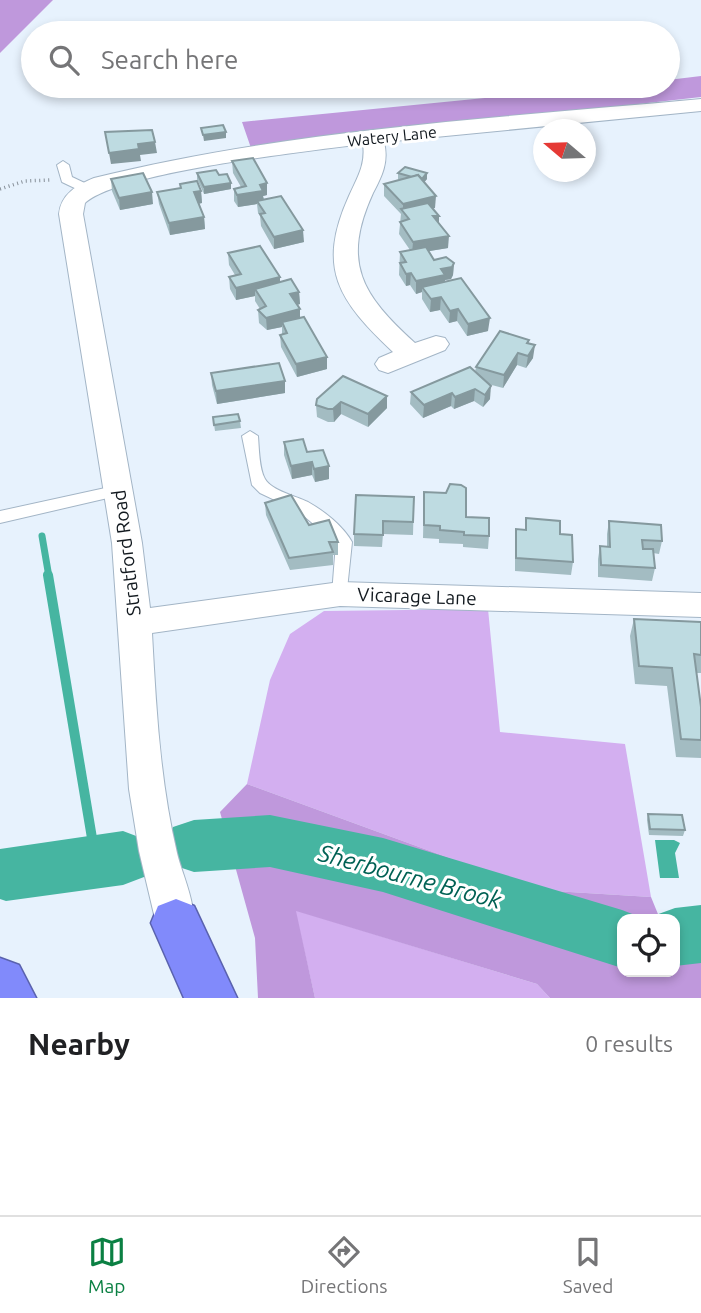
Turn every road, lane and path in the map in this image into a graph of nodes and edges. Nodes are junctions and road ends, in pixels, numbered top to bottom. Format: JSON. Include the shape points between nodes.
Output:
{"nodes":[{"id":1,"x":701,"y":105,"type":"edge"},
{"id":2,"x":372,"y":138,"type":"junction"},
{"id":3,"x":63,"y":165,"type":"dead end"},
{"id":4,"x":76,"y":184,"type":"junction"},
{"id":5,"x":0,"y":189,"type":"edge"},
{"id":6,"x":436,"y":344,"type":"dead end"},
{"id":7,"x":250,"y":436,"type":"dead end"},
{"id":8,"x":119,"y":490,"type":"junction"},
{"id":9,"x":0,"y":517,"type":"edge"},
{"id":10,"x":340,"y":594,"type":"junction"},
{"id":11,"x":701,"y":605,"type":"edge"},
{"id":12,"x":135,"y":623,"type":"junction"},
{"id":13,"x":176,"y":923,"type":"junction"},
{"id":14,"x":0,"y":985,"type":"edge"},
{"id":15,"x":7,"y":998,"type":"edge"},
{"id":16,"x":182,"y":998,"type":"edge"},
{"id":17,"x":211,"y":998,"type":"edge"}],
"edges":[{"from":1,"to":2,"type":"street","name":"Watery Lane"},
{"from":2,"to":4,"type":"street","name":"Watery Lane"},
{"from":2,"to":6,"type":"street","via":[[378,156],[344,245],[344,272],[399,359]]},
{"from":3,"to":4,"type":"lane"},
{"from":4,"to":5,"type":"path","via":[[26,181]]},
{"from":4,"to":8,"type":"street","name":"Stratford Road","via":[[71,214]]},
{"from":7,"to":10,"type":"lane","via":[[257,481],[304,507],[344,542]]},
{"from":8,"to":9,"type":"lane"},
{"from":8,"to":12,"type":"street","name":"Stratford Road"},
{"from":10,"to":11,"type":"street","name":"Vicarage Lane"},
{"from":10,"to":12,"type":"street","name":"Vicarage Lane"},
{"from":12,"to":13,"type":"street","name":"Stratford Road","via":[[148,789]]},
{"from":13,"to":16,"type":"highway"},
{"from":13,"to":17,"type":"highway"},
{"from":14,"to":15,"type":"highway"}]}
